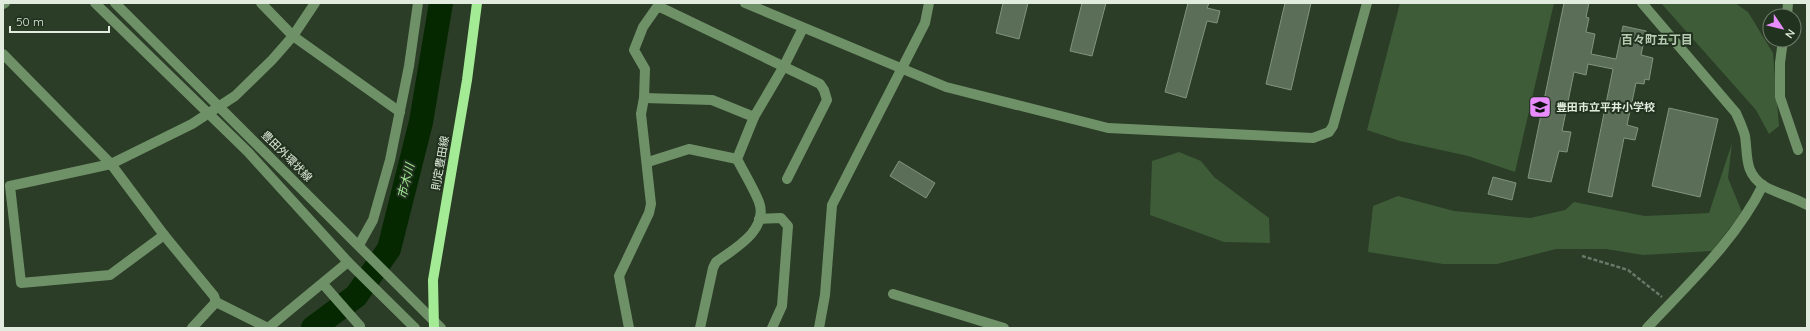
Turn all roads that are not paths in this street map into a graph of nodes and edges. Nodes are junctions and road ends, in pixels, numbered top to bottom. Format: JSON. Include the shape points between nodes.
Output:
{"nodes":[{"id":1,"x":95,"y":3,"type":"edge"},
{"id":2,"x":115,"y":3,"type":"edge"},
{"id":3,"x":261,"y":3,"type":"edge"},
{"id":4,"x":315,"y":3,"type":"edge"},
{"id":5,"x":418,"y":3,"type":"edge"},
{"id":6,"x":478,"y":3,"type":"edge"},
{"id":7,"x":744,"y":3,"type":"edge"},
{"id":8,"x":929,"y":3,"type":"edge"},
{"id":9,"x":1367,"y":3,"type":"edge"},
{"id":10,"x":1642,"y":3,"type":"edge"},
{"id":11,"x":802,"y":28,"type":"junction"},
{"id":12,"x":293,"y":36,"type":"junction"},
{"id":13,"x":1782,"y":48,"type":"edge"},
{"id":14,"x":3,"y":54,"type":"edge"},
{"id":15,"x":784,"y":66,"type":"junction"},
{"id":16,"x":902,"y":70,"type":"junction"},
{"id":17,"x":644,"y":98,"type":"junction"},
{"id":18,"x":220,"y":106,"type":"junction"},
{"id":19,"x":400,"y":112,"type":"junction"},
{"id":20,"x":208,"y":114,"type":"junction"},
{"id":21,"x":754,"y":117,"type":"junction"},
{"id":22,"x":1798,"y":150,"type":"dead end"},
{"id":23,"x":737,"y":159,"type":"junction"},
{"id":24,"x":648,"y":162,"type":"junction"},
{"id":25,"x":111,"y":164,"type":"junction"},
{"id":26,"x":787,"y":179,"type":"dead end"},
{"id":27,"x":1763,"y":185,"type":"junction"},
{"id":28,"x":1807,"y":205,"type":"edge"},
{"id":29,"x":759,"y":219,"type":"junction"},
{"id":30,"x":164,"y":235,"type":"junction"},
{"id":31,"x":362,"y":249,"type":"junction"},
{"id":32,"x":348,"y":262,"type":"junction"},
{"id":33,"x":323,"y":284,"type":"junction"},
{"id":34,"x":893,"y":294,"type":"dead end"},
{"id":35,"x":216,"y":302,"type":"junction"},
{"id":36,"x":437,"y":326,"type":"edge"},
{"id":37,"x":192,"y":328,"type":"edge"},
{"id":38,"x":359,"y":328,"type":"edge"},
{"id":39,"x":415,"y":328,"type":"edge"},
{"id":40,"x":629,"y":328,"type":"edge"},
{"id":41,"x":700,"y":328,"type":"edge"},
{"id":42,"x":772,"y":328,"type":"edge"},
{"id":43,"x":819,"y":328,"type":"edge"},
{"id":44,"x":1004,"y":328,"type":"edge"},
{"id":45,"x":1648,"y":328,"type":"edge"}],
"edges":[{"from":1,"to":20,"type":"street"},
{"from":2,"to":18,"type":"street","name":"豊田外環状線"},
{"from":3,"to":12,"type":"street"},
{"from":4,"to":12,"type":"street"},
{"from":5,"to":19,"type":"street"},
{"from":6,"to":36,"type":"main road","name":"則定豊田線","via":[[434,280]]},
{"from":7,"to":11,"type":"street"},
{"from":8,"to":16,"type":"street","via":[[925,23]]},
{"from":9,"to":16,"type":"street","via":[[1333,126],[1329,132],[1313,138],[1108,128],[946,87]]},
{"from":10,"to":27,"type":"street","via":[[1736,113],[1744,135],[1747,165]]},
{"from":11,"to":15,"type":"street"},
{"from":11,"to":16,"type":"street"},
{"from":12,"to":18,"type":"street","via":[[235,96]]},
{"from":12,"to":19,"type":"street"},
{"from":13,"to":22,"type":"street","via":[[1780,97]]},
{"from":14,"to":25,"type":"street"},
{"from":15,"to":17,"type":"street","via":[[657,7],[643,27],[634,50],[645,69]]},
{"from":15,"to":21,"type":"street"},
{"from":15,"to":26,"type":"street","via":[[820,84],[827,100]]},
{"from":16,"to":43,"type":"street","via":[[832,205],[825,295]]},
{"from":17,"to":21,"type":"street","via":[[712,100]]},
{"from":17,"to":24,"type":"street","via":[[641,114]]},
{"from":18,"to":20,"type":"street"},
{"from":18,"to":31,"type":"street","name":"豊田外環状線"},
{"from":19,"to":31,"type":"street","via":[[390,160]]},
{"from":20,"to":25,"type":"street"},
{"from":20,"to":32,"type":"street","via":[[248,152]]},
{"from":21,"to":23,"type":"street"},
{"from":23,"to":24,"type":"street","via":[[689,149]]},
{"from":23,"to":29,"type":"street","via":[[760,204]]},
{"from":24,"to":40,"type":"street","via":[[651,204],[649,213],[619,276]]},
{"from":25,"to":30,"type":"street"},
{"from":25,"to":30,"type":"street","via":[[10,186],[20,283],[110,275]]},
{"from":27,"to":28,"type":"street"},
{"from":27,"to":45,"type":"street","via":[[1754,203],[1720,249]]},
{"from":29,"to":41,"type":"street","via":[[751,235],[716,262]]},
{"from":29,"to":42,"type":"street","via":[[781,218],[788,226],[782,306]]},
{"from":30,"to":35,"type":"street","via":[[214,296]]},
{"from":31,"to":36,"type":"street","name":"豊田外環状線"},
{"from":32,"to":33,"type":"street"},
{"from":32,"to":39,"type":"street"},
{"from":33,"to":35,"type":"street","via":[[268,328]]},
{"from":33,"to":38,"type":"street","via":[[353,317]]},
{"from":34,"to":44,"type":"street"},
{"from":35,"to":37,"type":"street"}]}
